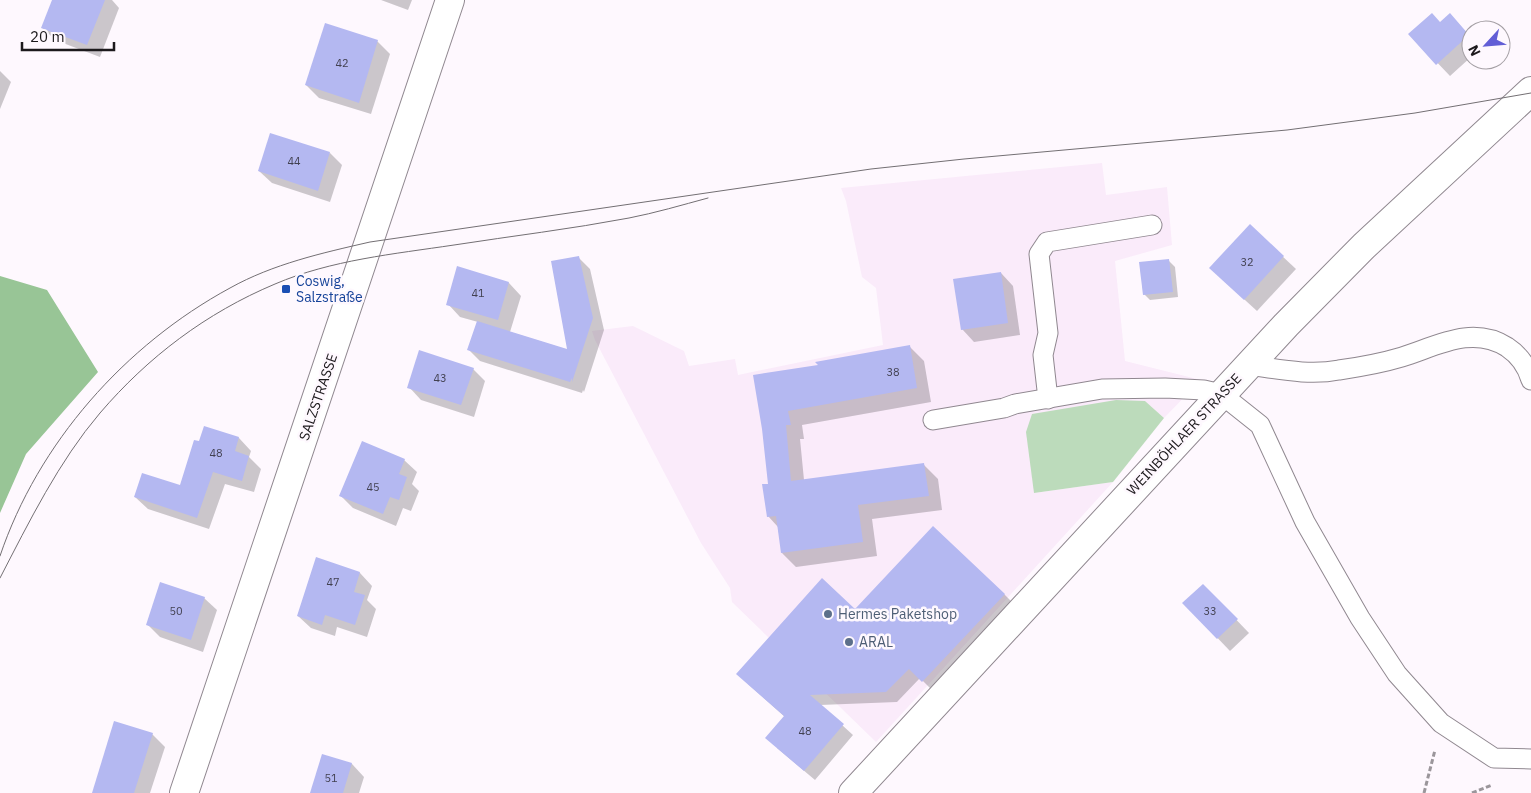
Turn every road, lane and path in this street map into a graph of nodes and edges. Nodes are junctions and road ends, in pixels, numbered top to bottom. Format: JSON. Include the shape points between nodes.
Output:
{"nodes":[{"id":1,"x":450,"y":0,"type":"edge"},
{"id":2,"x":1531,"y":91,"type":"edge"},
{"id":3,"x":1152,"y":225,"type":"dead end"},
{"id":4,"x":1248,"y":365,"type":"junction"},
{"id":5,"x":1531,"y":380,"type":"edge"},
{"id":6,"x":1222,"y":394,"type":"junction"},
{"id":7,"x":1048,"y":399,"type":"junction"},
{"id":8,"x":933,"y":420,"type":"dead end"},
{"id":9,"x":1441,"y":723,"type":"junction"},
{"id":10,"x":1531,"y":759,"type":"edge"},
{"id":11,"x":1500,"y":782,"type":"dead end"},
{"id":12,"x":184,"y":793,"type":"edge"},
{"id":13,"x":853,"y":793,"type":"edge"},
{"id":14,"x":1424,"y":793,"type":"edge"},
{"id":15,"x":1472,"y":793,"type":"edge"}],
"edges":[{"from":1,"to":12,"type":"main road","name":"SALZSTRASSE"},
{"from":2,"to":4,"type":"main road","name":"WEINBÖHLAER STRASSE","via":[[1364,246]]},
{"from":3,"to":7,"type":"lane","via":[[1047,242],[1039,254],[1048,333],[1043,355]]},
{"from":4,"to":5,"type":"lane","via":[[1295,372],[1338,371],[1468,337],[1482,337],[1494,340],[1521,359]]},
{"from":4,"to":6,"type":"main road","name":"WEINBÖHLAER STRASSE"},
{"from":6,"to":7,"type":"lane","via":[[1175,388],[1102,389]]},
{"from":6,"to":9,"type":"lane","via":[[1260,425],[1305,522],[1360,618],[1397,674]]},
{"from":6,"to":13,"type":"main road","name":"WEINBÖHLAER STRASSE"},
{"from":7,"to":8,"type":"lane"},
{"from":9,"to":10,"type":"lane","via":[[1494,758]]},
{"from":9,"to":14,"type":"path"},
{"from":11,"to":15,"type":"path"}]}
